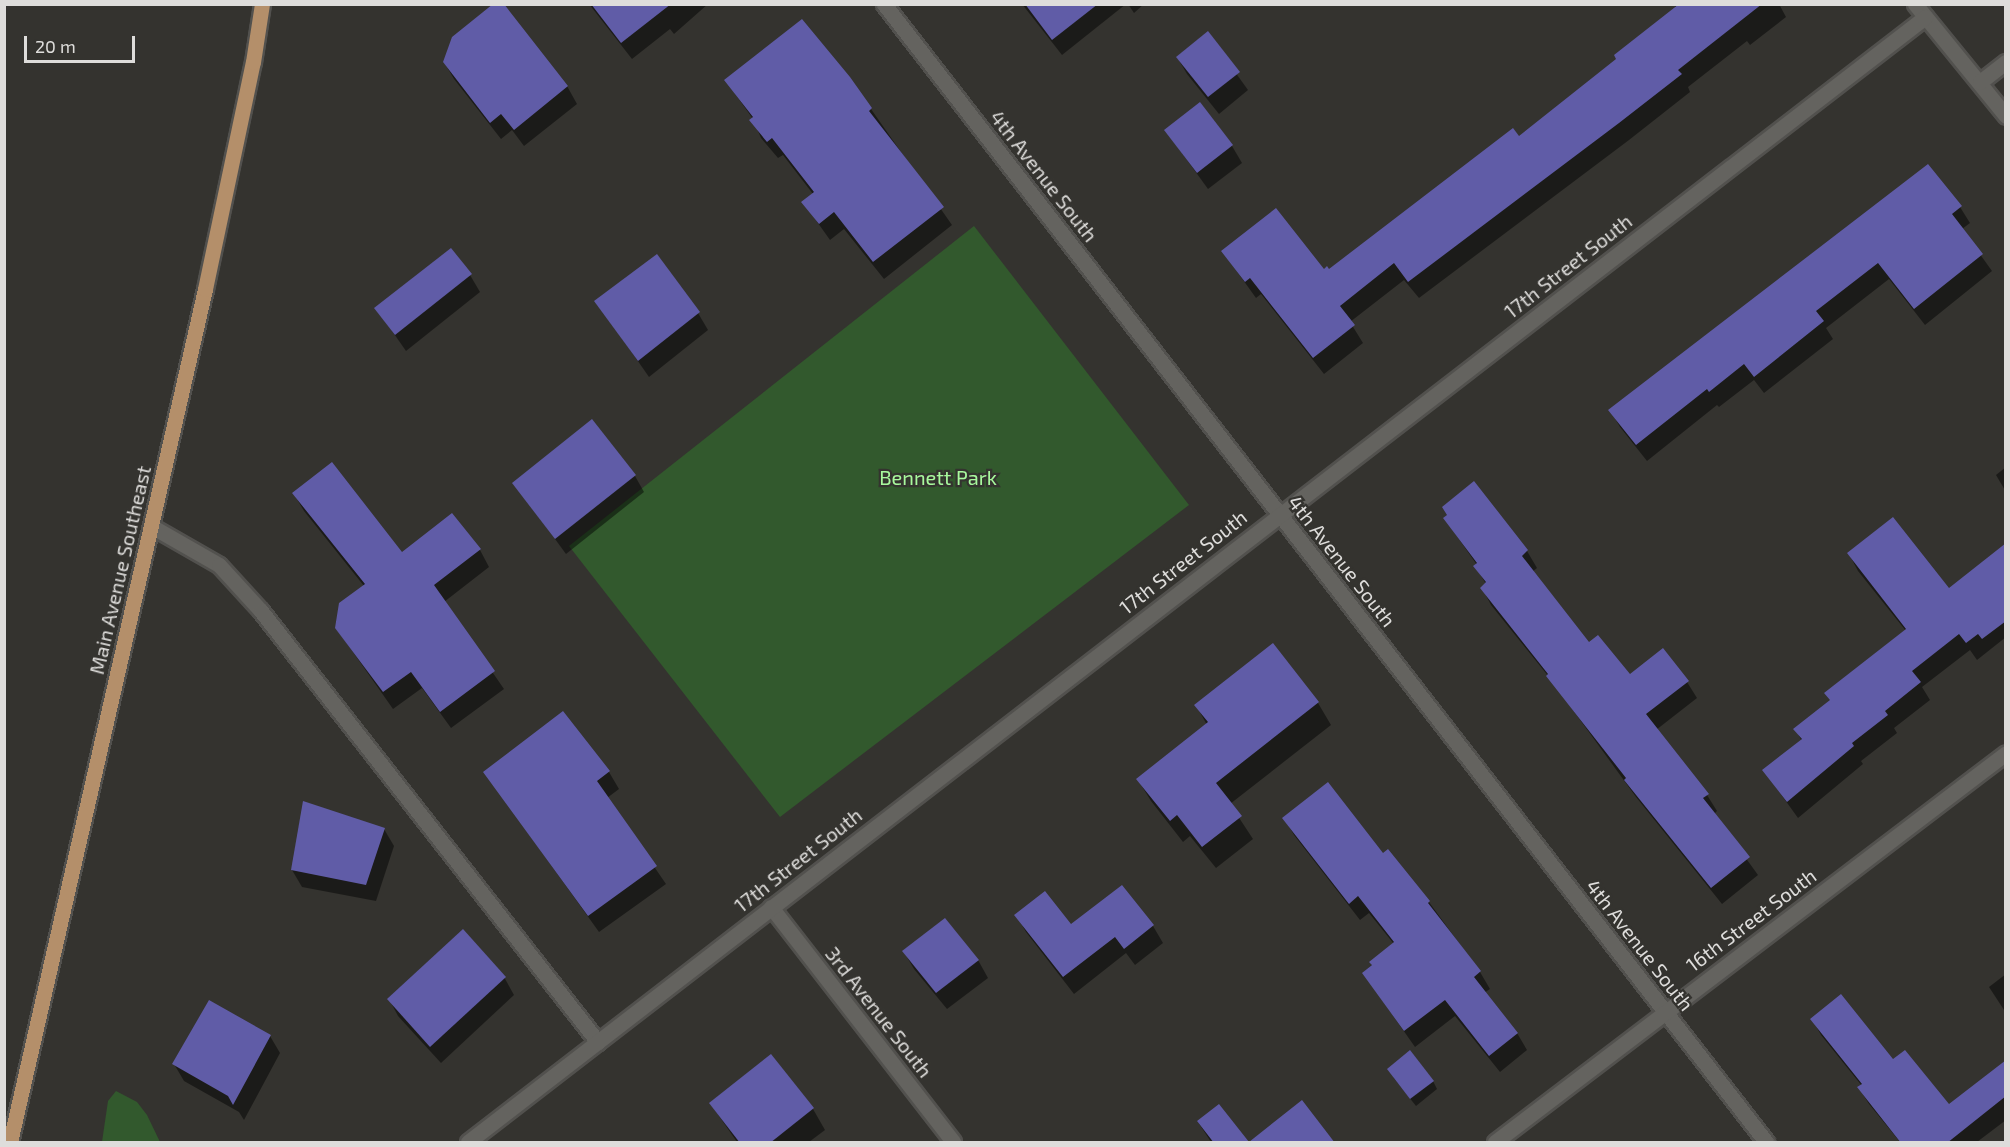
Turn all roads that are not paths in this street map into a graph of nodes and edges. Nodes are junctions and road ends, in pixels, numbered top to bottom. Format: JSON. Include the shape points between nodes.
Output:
{"nodes":[{"id":1,"x":262,"y":4,"type":"edge"},
{"id":2,"x":884,"y":4,"type":"edge"},
{"id":3,"x":1915,"y":4,"type":"edge"},
{"id":4,"x":1925,"y":17,"type":"junction"},
{"id":5,"x":2006,"y":62,"type":"edge"},
{"id":6,"x":1980,"y":82,"type":"junction"},
{"id":7,"x":2006,"y":116,"type":"edge"},
{"id":8,"x":1279,"y":514,"type":"junction"},
{"id":9,"x":151,"y":526,"type":"junction"},
{"id":10,"x":2006,"y":753,"type":"edge"},
{"id":11,"x":771,"y":907,"type":"junction"},
{"id":12,"x":1665,"y":1012,"type":"junction"},
{"id":13,"x":598,"y":1042,"type":"junction"},
{"id":14,"x":10,"y":1143,"type":"edge"},
{"id":15,"x":468,"y":1143,"type":"edge"},
{"id":16,"x":953,"y":1143,"type":"edge"},
{"id":17,"x":1495,"y":1143,"type":"edge"},
{"id":18,"x":1766,"y":1143,"type":"edge"}],
"edges":[{"from":1,"to":9,"type":"main road","name":"Main Avenue Southeast","via":[[208,278]]},
{"from":2,"to":8,"type":"street","name":"4th Avenue South"},
{"from":3,"to":4,"type":"street"},
{"from":4,"to":6,"type":"street"},
{"from":4,"to":8,"type":"street","name":"17th Street South"},
{"from":5,"to":6,"type":"street"},
{"from":6,"to":7,"type":"street"},
{"from":8,"to":11,"type":"street","name":"17th Street South"},
{"from":8,"to":12,"type":"street","name":"4th Avenue South"},
{"from":9,"to":13,"type":"street","via":[[219,565],[261,611]]},
{"from":9,"to":14,"type":"main road","name":"Main Avenue Southeast"},
{"from":10,"to":12,"type":"street","name":"16th Street South"},
{"from":11,"to":13,"type":"street","name":"17th Street South"},
{"from":11,"to":16,"type":"street","name":"3rd Avenue South"},
{"from":12,"to":17,"type":"street","name":"16th Street South"},
{"from":12,"to":18,"type":"street","name":"4th Avenue South"},
{"from":13,"to":15,"type":"street","name":"17th Street South"}]}
